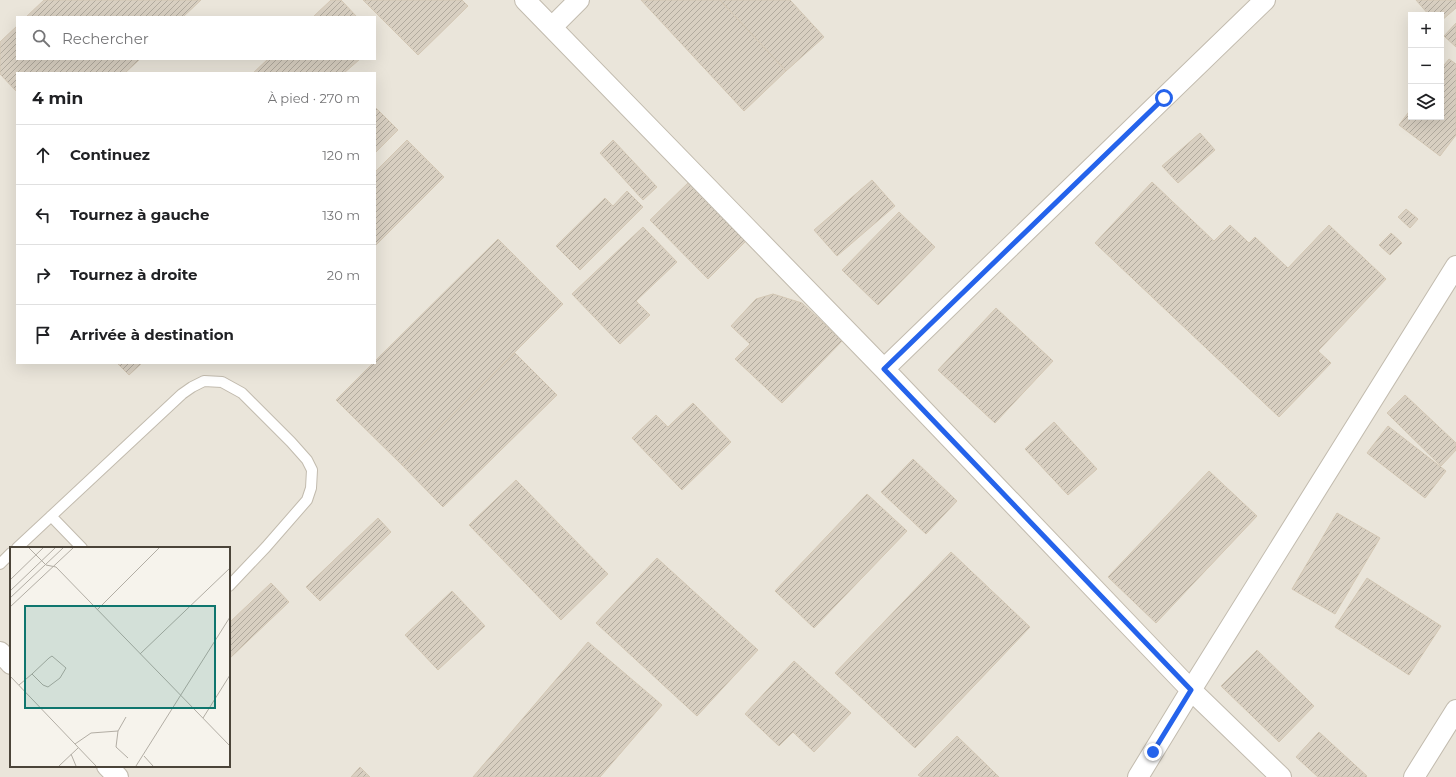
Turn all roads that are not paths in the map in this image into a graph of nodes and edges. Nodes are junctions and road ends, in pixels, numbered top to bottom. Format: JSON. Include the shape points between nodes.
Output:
{"nodes":[{"id":1,"x":525,"y":0,"type":"edge"},
{"id":2,"x":579,"y":0,"type":"edge"},
{"id":3,"x":1265,"y":0,"type":"edge"},
{"id":4,"x":552,"y":28,"type":"junction"},
{"id":5,"x":1456,"y":266,"type":"edge"},
{"id":6,"x":884,"y":369,"type":"junction"},
{"id":7,"x":51,"y":516,"type":"junction"},
{"id":8,"x":18,"y":547,"type":"edge"},
{"id":9,"x":81,"y":547,"type":"edge"},
{"id":10,"x":10,"y":554,"type":"edge"},
{"id":11,"x":0,"y":564,"type":"edge"},
{"id":12,"x":230,"y":585,"type":"edge"},
{"id":13,"x":0,"y":652,"type":"edge"},
{"id":14,"x":10,"y":663,"type":"edge"},
{"id":15,"x":1191,"y":690,"type":"junction"},
{"id":16,"x":1456,"y":710,"type":"edge"},
{"id":17,"x":108,"y":767,"type":"edge"},
{"id":18,"x":118,"y":777,"type":"edge"},
{"id":19,"x":1138,"y":777,"type":"edge"},
{"id":20,"x":1281,"y":777,"type":"edge"},
{"id":21,"x":1414,"y":777,"type":"edge"}],
"edges":[{"from":1,"to":4,"type":"street"},
{"from":2,"to":4,"type":"street"},
{"from":3,"to":6,"type":"street"},
{"from":4,"to":6,"type":"street"},
{"from":5,"to":15,"type":"street"},
{"from":6,"to":15,"type":"street"},
{"from":7,"to":8,"type":"lane"},
{"from":7,"to":9,"type":"lane"},
{"from":7,"to":12,"type":"lane","via":[[182,394],[204,381],[222,382],[242,393],[299,451],[312,470],[307,500]]},
{"from":10,"to":11,"type":"lane"},
{"from":13,"to":14,"type":"street"},
{"from":15,"to":19,"type":"street"},
{"from":15,"to":20,"type":"street"},
{"from":16,"to":21,"type":"street"},
{"from":17,"to":18,"type":"street"}]}
